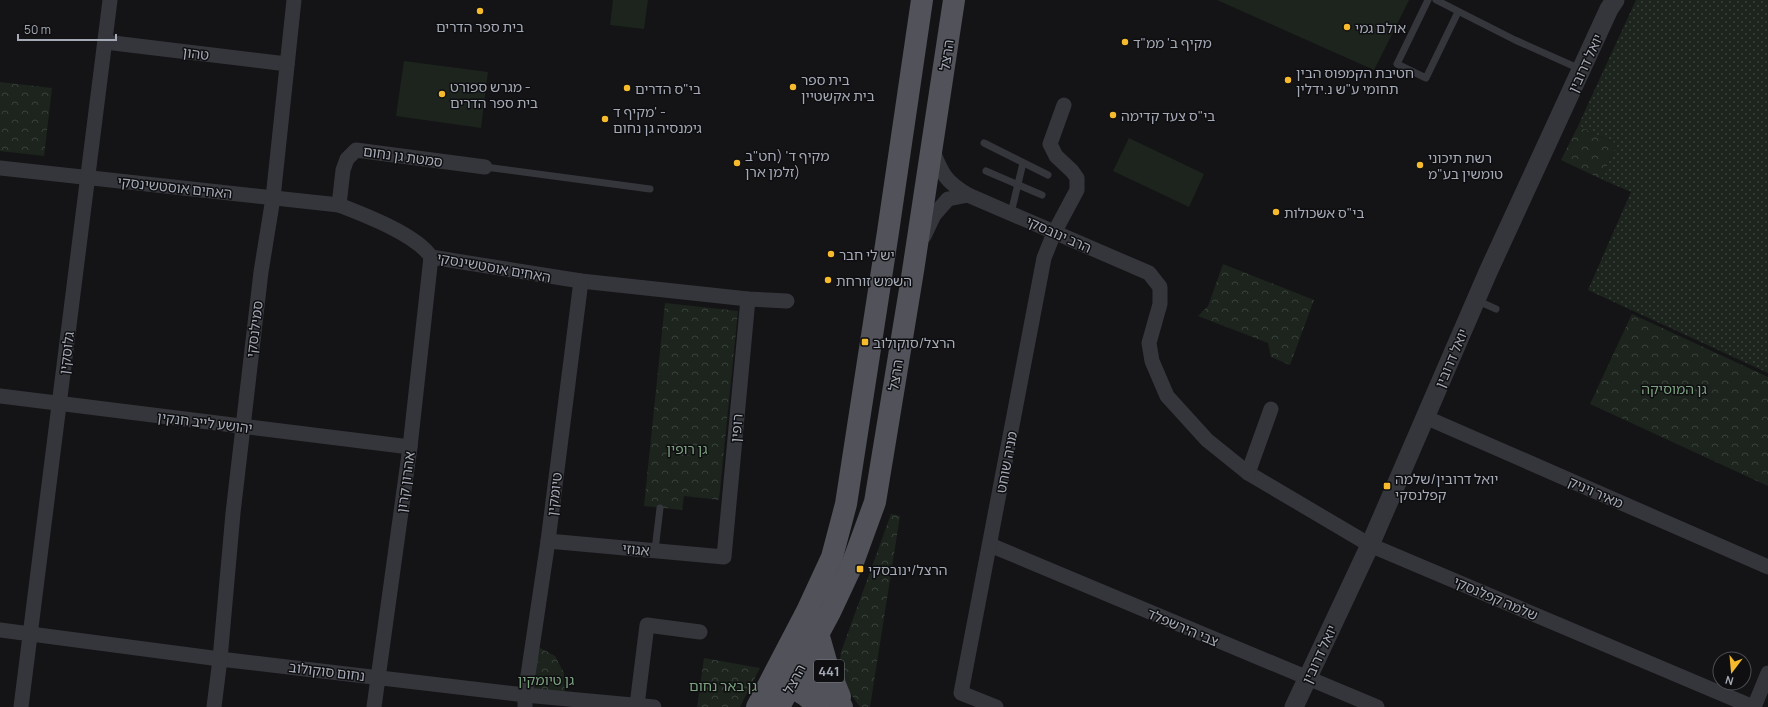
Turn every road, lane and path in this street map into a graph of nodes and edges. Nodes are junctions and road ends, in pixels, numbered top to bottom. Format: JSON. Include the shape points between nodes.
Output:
{"nodes":[{"id":1,"x":110,"y":0,"type":"edge"},
{"id":2,"x":294,"y":0,"type":"edge"},
{"id":3,"x":922,"y":0,"type":"edge"},
{"id":4,"x":954,"y":0,"type":"edge"},
{"id":5,"x":1428,"y":0,"type":"edge"},
{"id":6,"x":1436,"y":0,"type":"edge"},
{"id":7,"x":1612,"y":3,"type":"edge"},
{"id":8,"x":1458,"y":12,"type":"junction"},
{"id":9,"x":105,"y":42,"type":"junction"},
{"id":10,"x":287,"y":64,"type":"junction"},
{"id":11,"x":1582,"y":70,"type":"junction"},
{"id":12,"x":1064,"y":105,"type":"dead end"},
{"id":13,"x":984,"y":143,"type":"dead end"},
{"id":14,"x":932,"y":148,"type":"junction"},
{"id":15,"x":1024,"y":163,"type":"junction"},
{"id":16,"x":485,"y":167,"type":"joint"},
{"id":17,"x":0,"y":168,"type":"edge"},
{"id":18,"x":986,"y":170,"type":"dead end"},
{"id":19,"x":1048,"y":175,"type":"dead end"},
{"id":20,"x":87,"y":178,"type":"junction"},
{"id":21,"x":1018,"y":184,"type":"junction"},
{"id":22,"x":650,"y":189,"type":"dead end"},
{"id":23,"x":968,"y":195,"type":"junction"},
{"id":24,"x":1042,"y":195,"type":"dead end"},
{"id":25,"x":273,"y":198,"type":"junction"},
{"id":26,"x":339,"y":205,"type":"junction"},
{"id":27,"x":1011,"y":213,"type":"junction"},
{"id":28,"x":1054,"y":233,"type":"junction"},
{"id":29,"x":432,"y":257,"type":"junction"},
{"id":30,"x":913,"y":271,"type":"junction"},
{"id":31,"x":1149,"y":273,"type":"joint"},
{"id":32,"x":581,"y":282,"type":"junction"},
{"id":33,"x":748,"y":299,"type":"junction"},
{"id":34,"x":1475,"y":300,"type":"junction"},
{"id":35,"x":788,"y":301,"type":"dead end"},
{"id":36,"x":1496,"y":309,"type":"dead end"},
{"id":37,"x":0,"y":396,"type":"edge"},
{"id":38,"x":60,"y":404,"type":"junction"},
{"id":39,"x":1271,"y":409,"type":"dead end"},
{"id":40,"x":1425,"y":417,"type":"junction"},
{"id":41,"x":243,"y":426,"type":"junction"},
{"id":42,"x":410,"y":447,"type":"junction"},
{"id":43,"x":1248,"y":473,"type":"junction"},
{"id":44,"x":660,"y":508,"type":"dead end"},
{"id":45,"x":548,"y":541,"type":"junction"},
{"id":46,"x":990,"y":545,"type":"junction"},
{"id":47,"x":1370,"y":545,"type":"junction"},
{"id":48,"x":655,"y":550,"type":"junction"},
{"id":49,"x":724,"y":557,"type":"joint"},
{"id":50,"x":1768,"y":567,"type":"edge"},
{"id":51,"x":0,"y":630,"type":"edge"},
{"id":52,"x":700,"y":632,"type":"dead end"},
{"id":53,"x":30,"y":633,"type":"junction"},
{"id":54,"x":818,"y":633,"type":"junction"},
{"id":55,"x":220,"y":659,"type":"junction"},
{"id":56,"x":1768,"y":673,"type":"edge"},
{"id":57,"x":789,"y":674,"type":"junction"},
{"id":58,"x":378,"y":677,"type":"junction"},
{"id":59,"x":1307,"y":679,"type":"junction"},
{"id":60,"x":525,"y":701,"type":"edge"},
{"id":61,"x":637,"y":705,"type":"junction"},
{"id":62,"x":21,"y":707,"type":"edge"},
{"id":63,"x":214,"y":707,"type":"edge"},
{"id":64,"x":374,"y":707,"type":"edge"},
{"id":65,"x":654,"y":707,"type":"edge"},
{"id":66,"x":757,"y":707,"type":"edge"},
{"id":67,"x":779,"y":707,"type":"edge"},
{"id":68,"x":819,"y":707,"type":"edge"},
{"id":69,"x":843,"y":707,"type":"edge"},
{"id":70,"x":996,"y":707,"type":"edge"},
{"id":71,"x":1294,"y":707,"type":"edge"},
{"id":72,"x":1377,"y":707,"type":"edge"},
{"id":73,"x":1753,"y":707,"type":"edge"}],
"edges":[{"from":1,"to":9,"type":"street","name":"גלוסקין"},
{"from":2,"to":10,"type":"street","name":"סמילנסקי"},
{"from":3,"to":57,"type":"main road","name":"הרצל","via":[[846,504],[832,557],[807,612]]},
{"from":4,"to":14,"type":"main road","name":"הרצל"},
{"from":5,"to":8,"type":"lane","via":[[1397,64],[1426,78]]},
{"from":6,"to":8,"type":"lane"},
{"from":7,"to":11,"type":"street","name":"יואל דרובין"},
{"from":8,"to":11,"type":"lane"},
{"from":9,"to":10,"type":"street","name":"טהון"},
{"from":9,"to":20,"type":"street","name":"גלוסקין"},
{"from":10,"to":25,"type":"street","name":"סמילנסקי"},
{"from":11,"to":34,"type":"street","name":"יואל דרובין"},
{"from":12,"to":28,"type":"street","name":"מניה שוחט","via":[[1050,144],[1056,156],[1077,178],[1077,190]]},
{"from":13,"to":15,"type":"lane"},
{"from":14,"to":23,"type":"street","name":"הרב ינובסקי","via":[[940,168],[951,184]]},
{"from":14,"to":30,"type":"main road","name":"הרצל"},
{"from":15,"to":19,"type":"lane"},
{"from":15,"to":21,"type":"lane"},
{"from":16,"to":22,"type":"lane"},
{"from":16,"to":26,"type":"street","name":"סמטת גן נחום","via":[[356,150],[346,159]]},
{"from":17,"to":20,"type":"street","name":"האחים אוסטשינסקי"},
{"from":18,"to":21,"type":"lane"},
{"from":20,"to":25,"type":"street","name":"האחים אוסטשינסקי"},
{"from":20,"to":38,"type":"street","name":"גלוסקין"},
{"from":21,"to":24,"type":"lane"},
{"from":21,"to":27,"type":"lane"},
{"from":23,"to":27,"type":"street","name":"הרב ינובסקי"},
{"from":23,"to":30,"type":"street","via":[[948,199],[940,207],[925,232]]},
{"from":25,"to":26,"type":"street","name":"האחים אוסטשינסקי"},
{"from":25,"to":41,"type":"street","name":"סמילנסקי","via":[[261,272]]},
{"from":26,"to":29,"type":"street","name":"האחים אוסטשינסקי","via":[[366,215],[410,238],[426,249]]},
{"from":27,"to":28,"type":"street","name":"הרב ינובסקי"},
{"from":28,"to":31,"type":"street","name":"הרב ינובסקי"},
{"from":28,"to":46,"type":"street","name":"מניה שוחט","via":[[1044,258]]},
{"from":29,"to":32,"type":"street","name":"האחים אוסטשינסקי"},
{"from":29,"to":42,"type":"street","name":"אהרון קרון"},
{"from":30,"to":54,"type":"main road","name":"הרצל","via":[[874,502],[852,565]]},
{"from":31,"to":43,"type":"street","name":"שלמה קפלנסקי","via":[[1160,287],[1160,304],[1149,342],[1152,361],[1167,396],[1207,440]]},
{"from":32,"to":33,"type":"street","name":"האחים אוסטשינסקי"},
{"from":32,"to":45,"type":"street","name":"טיומקין"},
{"from":33,"to":35,"type":"street","name":"האחים אוסטשינסקי"},
{"from":33,"to":49,"type":"street","name":"רופין"},
{"from":34,"to":36,"type":"lane"},
{"from":34,"to":40,"type":"street","name":"יואל דרובין"},
{"from":37,"to":38,"type":"street","name":"יהושע לייב חנקין"},
{"from":38,"to":41,"type":"street","name":"יהושע לייב חנקין"},
{"from":38,"to":53,"type":"street","name":"גלוסקין"},
{"from":39,"to":43,"type":"street"},
{"from":40,"to":47,"type":"street","name":"יואל דרובין"},
{"from":40,"to":50,"type":"street","name":"מאיר ויניק"},
{"from":41,"to":42,"type":"street","name":"יהושע לייב חנקין"},
{"from":41,"to":55,"type":"street","name":"סמילנסקי"},
{"from":42,"to":58,"type":"street","name":"אהרון קרון"},
{"from":43,"to":47,"type":"street","name":"שלמה קפלנסקי"},
{"from":44,"to":48,"type":"lane"},
{"from":45,"to":48,"type":"street","name":"אגוזי"},
{"from":45,"to":60,"type":"street","name":"טיומקין"},
{"from":46,"to":59,"type":"street","name":"צבי הירשפלד"},
{"from":46,"to":70,"type":"street","name":"מניה שוחט","via":[[961,693]]},
{"from":47,"to":59,"type":"street","name":"יואל דרובין"},
{"from":47,"to":73,"type":"street","name":"שלמה קפלנסקי"},
{"from":48,"to":49,"type":"street","name":"אגוזי"},
{"from":51,"to":53,"type":"street","name":"נחום סוקולוב"},
{"from":52,"to":61,"type":"street","via":[[647,625]]},
{"from":53,"to":55,"type":"street","name":"נחום סוקולוב"},
{"from":53,"to":62,"type":"street","name":"גלוסקין"},
{"from":54,"to":57,"type":"main road","name":"הרצל"},
{"from":54,"to":69,"type":"main road","number":"441"},
{"from":55,"to":58,"type":"street","name":"נחום סוקולוב"},
{"from":55,"to":63,"type":"street","name":"סמילנסקי"},
{"from":56,"to":73,"type":"street"},
{"from":57,"to":66,"type":"main road","name":"הרצל"},
{"from":57,"to":67,"type":"main road","name":"הרצל"},
{"from":57,"to":68,"type":"main road","number":"441","via":[[805,695]]},
{"from":57,"to":69,"type":"main road","via":[[830,691]]},
{"from":58,"to":60,"type":"street","name":"נחום סוקולוב"},
{"from":58,"to":64,"type":"street","name":"אהרון קרון"},
{"from":59,"to":71,"type":"street","name":"יואל דרובין"},
{"from":59,"to":72,"type":"street","name":"צבי הירשפלד"},
{"from":60,"to":61,"type":"street","name":"נחום סוקולוב"},
{"from":61,"to":65,"type":"street","name":"נחום סוקולוב"}]}
